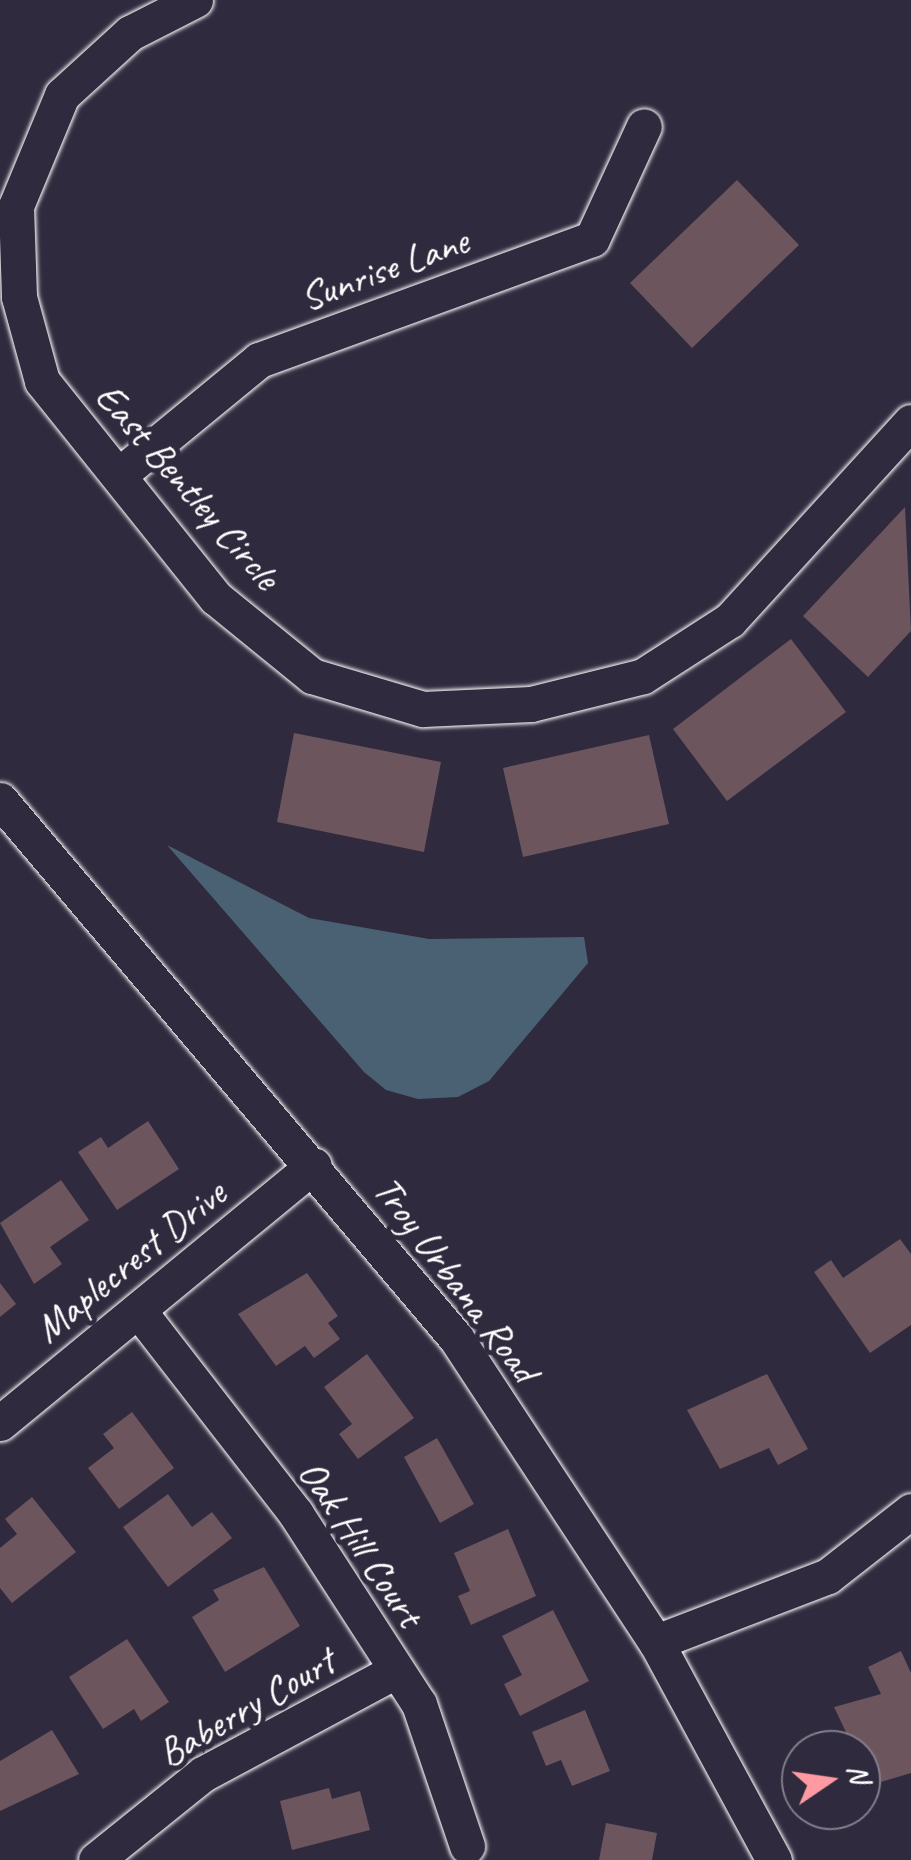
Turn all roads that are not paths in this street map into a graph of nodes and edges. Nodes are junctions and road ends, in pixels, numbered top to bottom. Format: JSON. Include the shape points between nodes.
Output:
{"nodes":[{"id":1,"x":194,"y":0,"type":"edge"},
{"id":2,"x":644,"y":126,"type":"dead end"},
{"id":3,"x":911,"y":422,"type":"edge"},
{"id":4,"x":118,"y":476,"type":"junction"},
{"id":5,"x":0,"y":800,"type":"edge"},
{"id":6,"x":314,"y":1165,"type":"junction"},
{"id":7,"x":138,"y":1310,"type":"junction"},
{"id":8,"x":0,"y":1423,"type":"edge"},
{"id":9,"x":911,"y":1510,"type":"edge"},
{"id":10,"x":656,"y":1642,"type":"junction"},
{"id":11,"x":394,"y":1670,"type":"junction"},
{"id":12,"x":467,"y":1846,"type":"dead end"},
{"id":13,"x":96,"y":1860,"type":"edge"},
{"id":14,"x":774,"y":1860,"type":"edge"}],
"edges":[{"from":1,"to":4,"type":"street","name":"East Bentley Circle","via":[[130,33],[62,95],[16,206],[19,297],[42,381]]},
{"from":2,"to":4,"type":"street","name":"Sunrise Lane","via":[[592,239],[258,360]]},
{"from":3,"to":4,"type":"street","name":"East Bentley Circle","via":[[730,620],[643,676],[531,704],[424,709],[312,676],[216,598]]},
{"from":5,"to":6,"type":"street","name":"Troy Urbana Road"},
{"from":6,"to":7,"type":"street","name":"Maplecrest Drive"},
{"from":6,"to":10,"type":"street","name":"Troy Urbana Road","via":[[456,1338]]},
{"from":7,"to":8,"type":"street","name":"Maplecrest Drive"},
{"from":7,"to":11,"type":"street","name":"Oak Hill Court","via":[[296,1514]]},
{"from":9,"to":10,"type":"street","via":[[828,1576]]},
{"from":10,"to":14,"type":"street","name":"Troy Urbana Road"},
{"from":11,"to":12,"type":"street","name":"Oak Hill Court","via":[[419,1704]]},
{"from":11,"to":13,"type":"street","name":"Baberry Court","via":[[203,1774]]}]}
